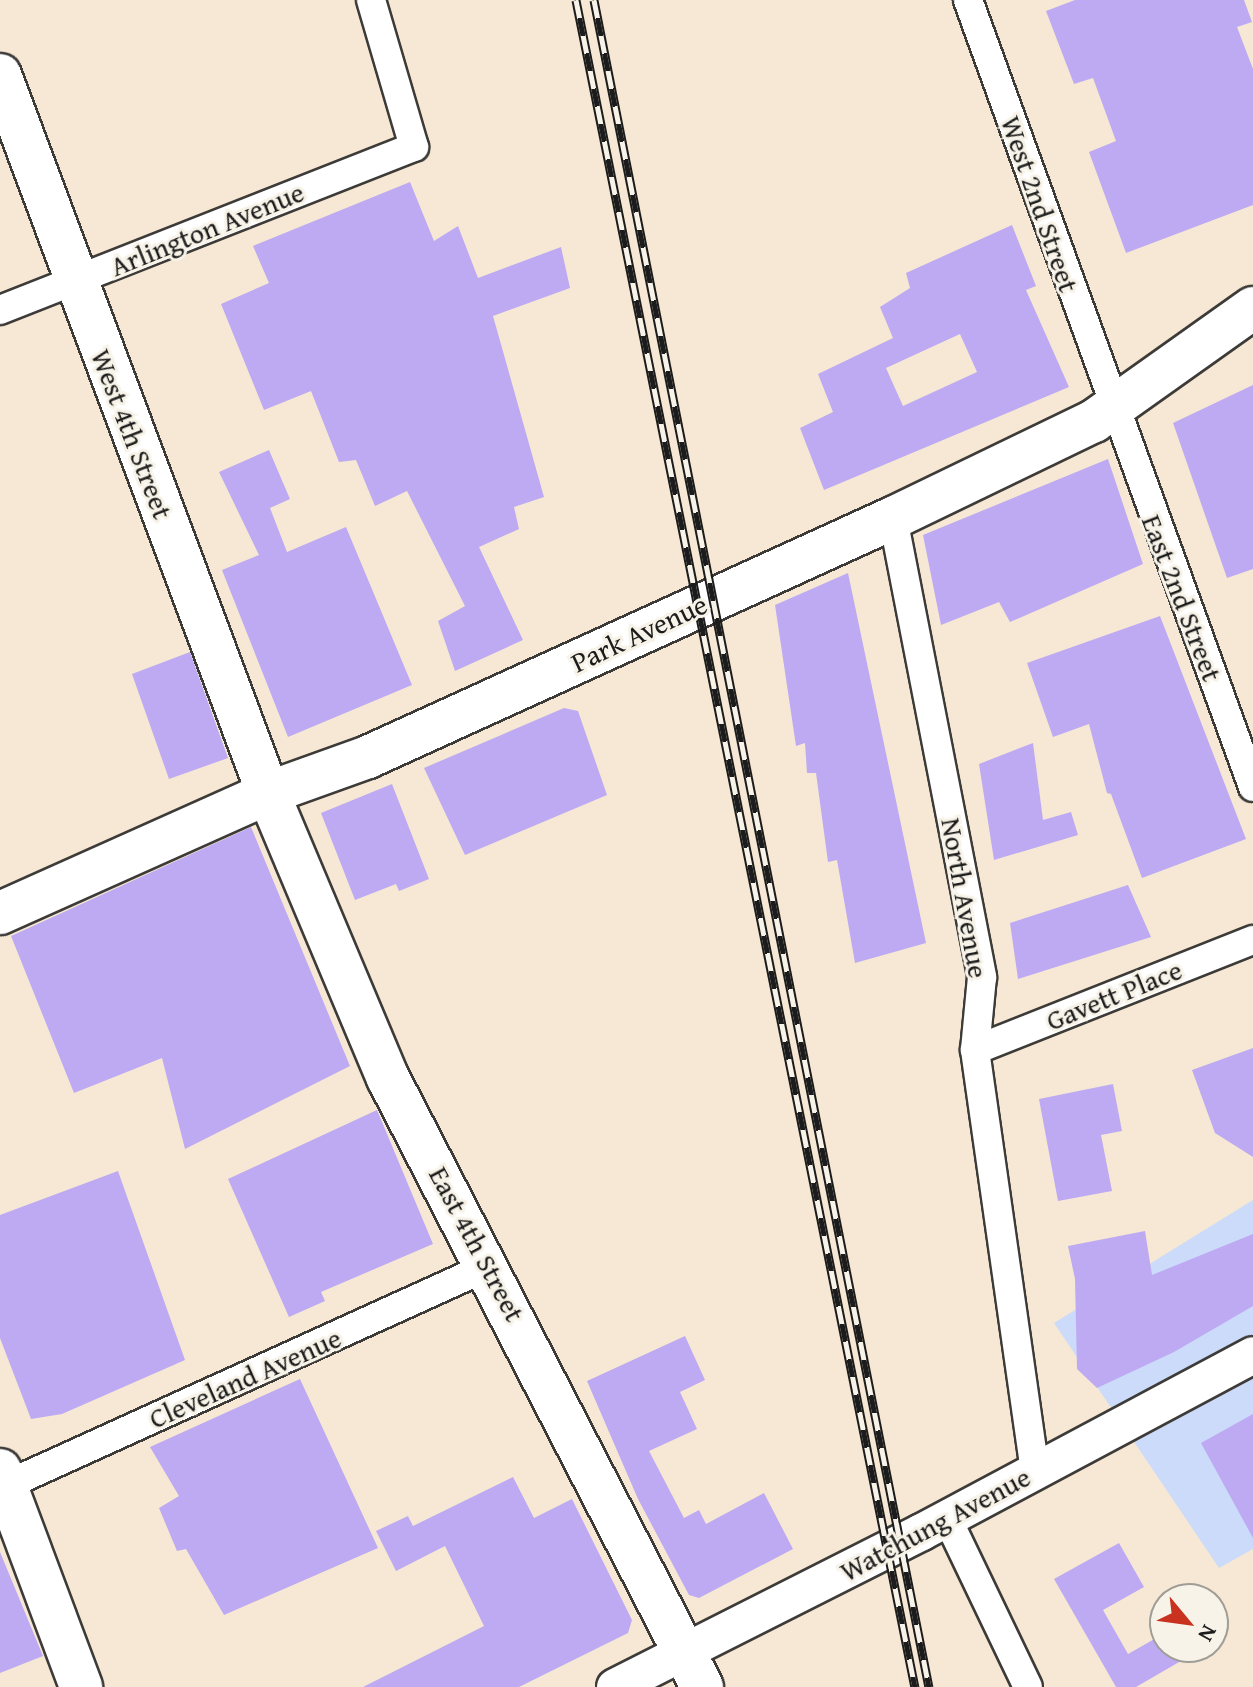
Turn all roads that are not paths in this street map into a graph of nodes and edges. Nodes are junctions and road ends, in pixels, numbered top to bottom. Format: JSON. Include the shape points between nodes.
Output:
{"nodes":[{"id":1,"x":371,"y":0,"type":"edge"},
{"id":2,"x":968,"y":0,"type":"edge"},
{"id":3,"x":0,"y":75,"type":"edge"},
{"id":4,"x":75,"y":282,"type":"junction"},
{"id":5,"x":1253,"y":308,"type":"edge"},
{"id":6,"x":0,"y":310,"type":"edge"},
{"id":7,"x":1112,"y":408,"type":"junction"},
{"id":8,"x":893,"y":518,"type":"junction"},
{"id":9,"x":1253,"y":787,"type":"edge"},
{"id":10,"x":268,"y":793,"type":"junction"},
{"id":11,"x":0,"y":913,"type":"edge"},
{"id":12,"x":1253,"y":940,"type":"edge"},
{"id":13,"x":975,"y":1050,"type":"junction"},
{"id":14,"x":489,"y":1266,"type":"junction"},
{"id":15,"x":1253,"y":1355,"type":"edge"},
{"id":16,"x":1035,"y":1471,"type":"junction"},
{"id":17,"x":2,"y":1481,"type":"edge"},
{"id":18,"x":947,"y":1518,"type":"junction"},
{"id":19,"x":684,"y":1650,"type":"junction"},
{"id":20,"x":81,"y":1687,"type":"edge"},
{"id":21,"x":615,"y":1687,"type":"edge"},
{"id":22,"x":702,"y":1687,"type":"edge"},
{"id":23,"x":1028,"y":1687,"type":"edge"}],
"edges":[{"from":1,"to":4,"type":"street","name":"Arlington Avenue","via":[[414,147]]},
{"from":2,"to":7,"type":"street","name":"West 2nd Street"},
{"from":3,"to":4,"type":"main road","name":"West 4th Street"},
{"from":4,"to":6,"type":"street","name":"Arlington Avenue"},
{"from":4,"to":10,"type":"main road","name":"West 4th Street"},
{"from":5,"to":7,"type":"main road","name":"Park Avenue"},
{"from":7,"to":8,"type":"main road","name":"Park Avenue"},
{"from":7,"to":9,"type":"street","name":"East 2nd Street"},
{"from":8,"to":10,"type":"main road","name":"Park Avenue","via":[[368,757]]},
{"from":8,"to":13,"type":"street","name":"North Avenue","via":[[982,977]]},
{"from":10,"to":11,"type":"main road","name":"Park Avenue"},
{"from":10,"to":14,"type":"main road","name":"East 4th Street","via":[[388,1078]]},
{"from":12,"to":13,"type":"street","name":"Gavett Place"},
{"from":13,"to":16,"type":"street","name":"North Avenue"},
{"from":14,"to":17,"type":"street","name":"Cleveland Avenue"},
{"from":14,"to":19,"type":"main road","name":"East 4th Street"},
{"from":15,"to":16,"type":"street","name":"Watchung Avenue"},
{"from":16,"to":18,"type":"street","name":"Watchung Avenue"},
{"from":17,"to":20,"type":"main road"},
{"from":18,"to":19,"type":"street","name":"Watchung Avenue"},
{"from":18,"to":23,"type":"street"},
{"from":19,"to":21,"type":"street","name":"Watchung Avenue"},
{"from":19,"to":22,"type":"main road","name":"East 4th Street"}]}
